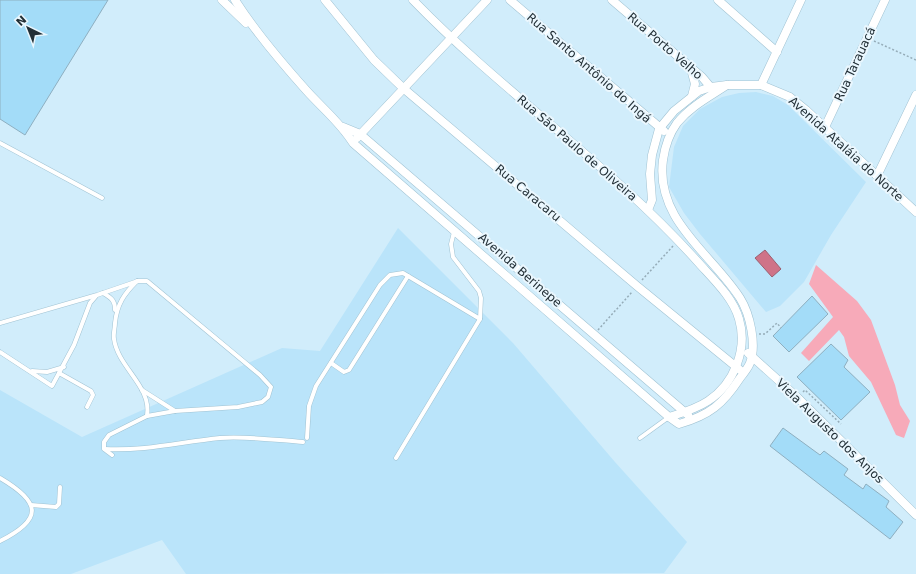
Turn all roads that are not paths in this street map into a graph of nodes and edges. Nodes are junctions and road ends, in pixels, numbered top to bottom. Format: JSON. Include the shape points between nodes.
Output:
{"nodes":[{"id":1,"x":222,"y":0,"type":"edge"},
{"id":2,"x":235,"y":0,"type":"edge"},
{"id":3,"x":325,"y":0,"type":"edge"},
{"id":4,"x":413,"y":0,"type":"edge"},
{"id":5,"x":487,"y":0,"type":"edge"},
{"id":6,"x":510,"y":0,"type":"edge"},
{"id":7,"x":612,"y":0,"type":"edge"},
{"id":8,"x":718,"y":0,"type":"edge"},
{"id":9,"x":800,"y":0,"type":"edge"},
{"id":10,"x":885,"y":0,"type":"edge"},
{"id":11,"x":256,"y":32,"type":"junction"},
{"id":12,"x":451,"y":38,"type":"junction"},
{"id":13,"x":777,"y":52,"type":"junction"},
{"id":14,"x":691,"y":68,"type":"junction"},
{"id":15,"x":761,"y":85,"type":"junction"},
{"id":16,"x":403,"y":88,"type":"junction"},
{"id":17,"x":713,"y":90,"type":"junction"},
{"id":18,"x":916,"y":95,"type":"edge"},
{"id":19,"x":692,"y":96,"type":"junction"},
{"id":20,"x":342,"y":127,"type":"junction"},
{"id":21,"x":825,"y":127,"type":"junction"},
{"id":22,"x":660,"y":129,"type":"junction"},
{"id":23,"x":360,"y":134,"type":"junction"},
{"id":24,"x":669,"y":135,"type":"junction"},
{"id":25,"x":0,"y":143,"type":"edge"},
{"id":26,"x":353,"y":143,"type":"junction"},
{"id":27,"x":877,"y":176,"type":"junction"},
{"id":28,"x":102,"y":198,"type":"dead end"},
{"id":29,"x":648,"y":210,"type":"junction"},
{"id":30,"x":916,"y":212,"type":"edge"},
{"id":31,"x":454,"y":232,"type":"junction"},
{"id":32,"x":408,"y":276,"type":"junction"},
{"id":33,"x":138,"y":281,"type":"junction"},
{"id":34,"x":103,"y":293,"type":"junction"},
{"id":35,"x":97,"y":295,"type":"junction"},
{"id":36,"x":116,"y":315,"type":"junction"},
{"id":37,"x":480,"y":319,"type":"junction"},
{"id":38,"x":0,"y":323,"type":"edge"},
{"id":39,"x":742,"y":350,"type":"junction"},
{"id":40,"x":0,"y":352,"type":"edge"},
{"id":41,"x":751,"y":354,"type":"junction"},
{"id":42,"x":331,"y":363,"type":"junction"},
{"id":43,"x":64,"y":367,"type":"junction"},
{"id":44,"x":735,"y":367,"type":"junction"},
{"id":45,"x":31,"y":371,"type":"junction"},
{"id":46,"x":744,"y":372,"type":"junction"},
{"id":47,"x":59,"y":373,"type":"junction"},
{"id":48,"x":142,"y":390,"type":"junction"},
{"id":49,"x":87,"y":407,"type":"dead end"},
{"id":50,"x":175,"y":411,"type":"junction"},
{"id":51,"x":685,"y":412,"type":"junction"},
{"id":52,"x":146,"y":416,"type":"junction"},
{"id":53,"x":669,"y":417,"type":"junction"},
{"id":54,"x":692,"y":420,"type":"junction"},
{"id":55,"x":662,"y":423,"type":"junction"},
{"id":56,"x":679,"y":424,"type":"junction"},
{"id":57,"x":307,"y":438,"type":"dead end"},
{"id":58,"x":640,"y":438,"type":"dead end"},
{"id":59,"x":303,"y":442,"type":"dead end"},
{"id":60,"x":104,"y":448,"type":"junction"},
{"id":61,"x":112,"y":455,"type":"dead end"},
{"id":62,"x":396,"y":458,"type":"dead end"},
{"id":63,"x":0,"y":478,"type":"edge"},
{"id":64,"x":60,"y":487,"type":"dead end"},
{"id":65,"x":31,"y":505,"type":"junction"},
{"id":66,"x":916,"y":515,"type":"edge"},
{"id":67,"x":0,"y":541,"type":"edge"}],
"edges":[{"from":1,"to":11,"type":"street"},
{"from":2,"to":11,"type":"street","name":"Avenida Berinepe"},
{"from":3,"to":16,"type":"street","name":"Rua Caracaru","via":[[369,54]]},
{"from":4,"to":12,"type":"street","name":"Rua São Paulo de Oliveira"},
{"from":5,"to":12,"type":"street"},
{"from":6,"to":22,"type":"street","name":"Rua Santo Antônio do Ingá"},
{"from":7,"to":14,"type":"street","name":"Rua Porto Velho"},
{"from":8,"to":13,"type":"street"},
{"from":9,"to":13,"type":"street"},
{"from":10,"to":21,"type":"street","name":"Rua Tarauacá"},
{"from":11,"to":20,"type":"street","name":"Avenida Berinepe"},
{"from":12,"to":16,"type":"street"},
{"from":12,"to":29,"type":"street","name":"Rua São Paulo de Oliveira"},
{"from":13,"to":15,"type":"street"},
{"from":14,"to":17,"type":"street","name":"Rua Porto Velho"},
{"from":14,"to":19,"type":"street","via":[[696,84]]},
{"from":15,"to":17,"type":"street","name":"Avenida Ataláia do Norte","via":[[727,85]]},
{"from":15,"to":21,"type":"street","name":"Avenida Ataláia do Norte","via":[[790,97]]},
{"from":16,"to":23,"type":"street"},
{"from":16,"to":44,"type":"street","name":"Rua Caracaru"},
{"from":17,"to":19,"type":"street","name":"Avenida Ataláia do Norte"},
{"from":17,"to":24,"type":"street","name":"Avenida Ataláia do Norte","via":[[692,107]]},
{"from":18,"to":27,"type":"street"},
{"from":19,"to":22,"type":"street","name":"Avenida Ataláia do Norte","via":[[674,111]]},
{"from":20,"to":23,"type":"street","name":"Avenida Berinepe"},
{"from":20,"to":26,"type":"street","name":"Avenida Berinepe"},
{"from":21,"to":27,"type":"street","name":"Avenida Ataláia do Norte"},
{"from":22,"to":24,"type":"street","name":"Rua Santo Antônio do Ingá"},
{"from":22,"to":29,"type":"street","name":"Avenida Ataláia do Norte","via":[[652,155],[652,200]]},
{"from":23,"to":26,"type":"street"},
{"from":23,"to":51,"type":"street","name":"Avenida Berinepe"},
{"from":24,"to":41,"type":"street","name":"Avenida Ataláia do Norte","via":[[663,166],[666,196],[678,221],[744,305],[751,334]]},
{"from":25,"to":28,"type":"lane"},
{"from":26,"to":31,"type":"street","name":"Avenida Berinepe"},
{"from":27,"to":30,"type":"street","name":"Avenida Ataláia do Norte"},
{"from":29,"to":39,"type":"street","name":"Rua São Paulo de Oliveira","via":[[679,241],[733,304],[740,320]]},
{"from":31,"to":37,"type":"lane","via":[[451,244],[453,257],[482,298]]},
{"from":31,"to":53,"type":"street","name":"Avenida Berinepe"},
{"from":32,"to":37,"type":"lane"},
{"from":32,"to":42,"type":"lane","via":[[396,273],[380,285]]},
{"from":32,"to":42,"type":"lane","via":[[349,370],[344,372]]},
{"from":33,"to":34,"type":"lane"},
{"from":33,"to":36,"type":"lane","via":[[120,301]]},
{"from":33,"to":50,"type":"lane","via":[[147,282],[260,375],[271,387],[268,397],[262,402],[238,408]]},
{"from":34,"to":35,"type":"lane"},
{"from":34,"to":36,"type":"lane","via":[[111,297]]},
{"from":35,"to":38,"type":"lane"},
{"from":35,"to":43,"type":"lane","via":[[90,303]]},
{"from":36,"to":48,"type":"lane","via":[[114,338],[121,359]]},
{"from":37,"to":62,"type":"lane"},
{"from":39,"to":41,"type":"street","name":"Viela Augusto dos Anjos"},
{"from":39,"to":44,"type":"street"},
{"from":40,"to":45,"type":"lane"},
{"from":41,"to":46,"type":"street","name":"Avenida Ataláia do Norte"},
{"from":41,"to":66,"type":"street","name":"Viela Augusto dos Anjos"},
{"from":42,"to":57,"type":"lane","via":[[316,386],[309,406]]},
{"from":43,"to":45,"type":"lane","via":[[46,372]]},
{"from":43,"to":47,"type":"lane"},
{"from":44,"to":46,"type":"street","name":"Rua Caracaru"},
{"from":44,"to":51,"type":"street","via":[[721,389],[710,400]]},
{"from":45,"to":47,"type":"lane","via":[[52,386]]},
{"from":46,"to":54,"type":"street","name":"Avenida Ataláia do Norte","via":[[724,400],[711,412]]},
{"from":47,"to":49,"type":"lane","via":[[91,391],[93,395]]},
{"from":48,"to":50,"type":"lane"},
{"from":48,"to":52,"type":"lane","via":[[148,407]]},
{"from":50,"to":52,"type":"lane"},
{"from":51,"to":53,"type":"street"},
{"from":51,"to":54,"type":"street","name":"Avenida Berinepe"},
{"from":52,"to":60,"type":"lane","via":[[109,435],[104,442]]},
{"from":53,"to":55,"type":"lane"},
{"from":53,"to":56,"type":"street","name":"Avenida Berinepe"},
{"from":54,"to":56,"type":"street","name":"Avenida Ataláia do Norte"},
{"from":55,"to":56,"type":"lane","name":"Avenida Ataláia do Norte"},
{"from":55,"to":58,"type":"lane"},
{"from":59,"to":60,"type":"lane","via":[[222,438],[132,450]]},
{"from":60,"to":61,"type":"lane"},
{"from":63,"to":65,"type":"lane","via":[[16,488]]},
{"from":64,"to":65,"type":"lane","via":[[56,507]]},
{"from":65,"to":67,"type":"lane","via":[[32,512],[28,522],[17,532]]}]}
